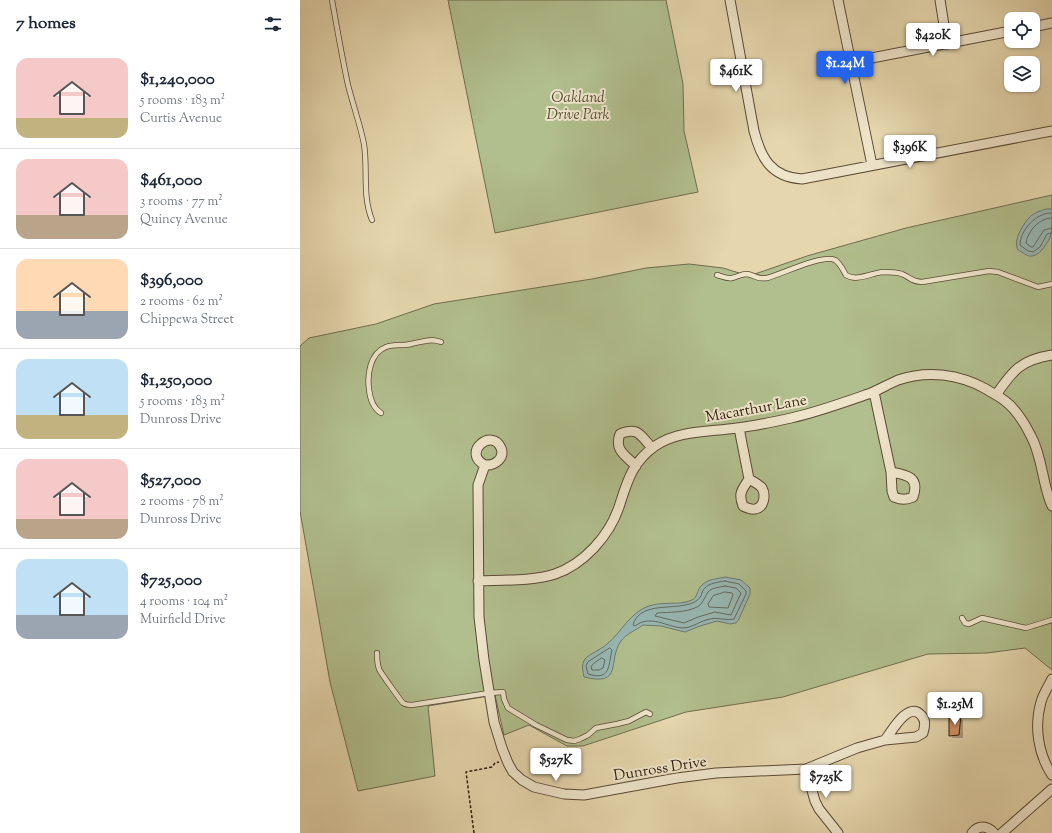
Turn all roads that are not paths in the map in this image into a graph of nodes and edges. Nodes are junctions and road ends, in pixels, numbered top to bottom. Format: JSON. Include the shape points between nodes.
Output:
{"nodes":[{"id":1,"x":332,"y":0,"type":"edge"},
{"id":2,"x":730,"y":0,"type":"edge"},
{"id":3,"x":838,"y":0,"type":"edge"},
{"id":4,"x":940,"y":0,"type":"edge"},
{"id":5,"x":1052,"y":23,"type":"edge"},
{"id":6,"x":1040,"y":26,"type":"edge"},
{"id":7,"x":1004,"y":32,"type":"edge"},
{"id":8,"x":947,"y":44,"type":"junction"},
{"id":9,"x":851,"y":62,"type":"junction"},
{"id":10,"x":1052,"y":131,"type":"edge"},
{"id":11,"x":872,"y":165,"type":"junction"},
{"id":12,"x":372,"y":220,"type":"dead end"},
{"id":13,"x":717,"y":275,"type":"dead end"},
{"id":14,"x":1052,"y":284,"type":"edge"},
{"id":15,"x":441,"y":342,"type":"dead end"},
{"id":16,"x":1052,"y":355,"type":"edge"},
{"id":17,"x":874,"y":392,"type":"junction"},
{"id":18,"x":996,"y":395,"type":"junction"},
{"id":19,"x":381,"y":413,"type":"dead end"},
{"id":20,"x":739,"y":428,"type":"junction"},
{"id":21,"x":652,"y":448,"type":"junction"},
{"id":22,"x":485,"y":465,"type":"dead end"},
{"id":23,"x":636,"y":466,"type":"junction"},
{"id":24,"x":891,"y":472,"type":"dead end"},
{"id":25,"x":748,"y":479,"type":"dead end"},
{"id":26,"x":1052,"y":506,"type":"edge"},
{"id":27,"x":478,"y":581,"type":"junction"},
{"id":28,"x":962,"y":618,"type":"dead end"},
{"id":29,"x":1052,"y":620,"type":"edge"},
{"id":30,"x":377,"y":653,"type":"dead end"},
{"id":31,"x":1052,"y":679,"type":"edge"},
{"id":32,"x":489,"y":693,"type":"junction"},
{"id":33,"x":650,"y":714,"type":"dead end"},
{"id":34,"x":885,"y":740,"type":"dead end"},
{"id":35,"x":806,"y":768,"type":"junction"},
{"id":36,"x":1052,"y":775,"type":"edge"},
{"id":37,"x":1052,"y":789,"type":"edge"},
{"id":38,"x":838,"y":833,"type":"edge"},
{"id":39,"x":972,"y":833,"type":"edge"},
{"id":40,"x":994,"y":833,"type":"edge"},
{"id":41,"x":1002,"y":833,"type":"edge"}],
"edges":[{"from":1,"to":12,"type":"lane","via":[[348,85],[364,145],[365,189]]},
{"from":2,"to":11,"type":"street","via":[[754,131],[762,155],[768,164],[774,170],[802,179]]},
{"from":3,"to":9,"type":"street"},
{"from":4,"to":8,"type":"street"},
{"from":5,"to":6,"type":"street"},
{"from":7,"to":8,"type":"street"},
{"from":8,"to":9,"type":"street"},
{"from":9,"to":11,"type":"street"},
{"from":10,"to":11,"type":"street"},
{"from":13,"to":14,"type":"lane","via":[[732,278],[748,274],[758,279],[766,278],[826,259],[835,260],[846,275],[855,278],[894,272],[915,282],[922,282],[989,271],[1038,287]]},
{"from":15,"to":19,"type":"lane","via":[[432,340],[388,346],[377,353],[367,380],[372,401]]},
{"from":16,"to":18,"type":"street","via":[[1038,357],[1014,370]]},
{"from":17,"to":18,"type":"street","name":"Macarthur Lane","via":[[911,377],[947,375],[976,384]]},
{"from":17,"to":20,"type":"street","name":"Macarthur Lane","via":[[794,418]]},
{"from":17,"to":24,"type":"street"},
{"from":18,"to":26,"type":"street","name":"Macarthur Lane","via":[[1013,409],[1032,438]]},
{"from":20,"to":21,"type":"street","name":"Macarthur Lane","via":[[678,436]]},
{"from":20,"to":25,"type":"street"},
{"from":21,"to":23,"type":"street","name":"Macarthur Lane"},
{"from":21,"to":23,"type":"street","via":[[636,432],[628,430],[620,434],[617,442],[619,450]]},
{"from":22,"to":27,"type":"street","name":"Dunross Drive","via":[[478,485]]},
{"from":23,"to":27,"type":"street","name":"Macarthur Lane","via":[[608,531],[585,556],[570,567],[554,575]]},
{"from":27,"to":32,"type":"street","name":"Dunross Drive"},
{"from":28,"to":29,"type":"lane","via":[[969,624],[982,618],[1026,628]]},
{"from":30,"to":32,"type":"lane","via":[[380,673],[406,704]]},
{"from":31,"to":36,"type":"street","via":[[1041,701],[1038,731],[1041,750]]},
{"from":32,"to":33,"type":"lane","via":[[503,692],[508,708],[536,725],[574,741],[588,736],[596,728],[629,721],[641,713]]},
{"from":32,"to":35,"type":"street","name":"Dunross Drive","via":[[494,722],[507,760],[513,772],[534,787],[564,794],[584,795],[716,773]]},
{"from":34,"to":35,"type":"street","name":"Dunross Drive"},
{"from":35,"to":38,"type":"street","via":[[815,801]]},
{"from":37,"to":41,"type":"street"},
{"from":39,"to":40,"type":"street","via":[[983,826]]}]}
